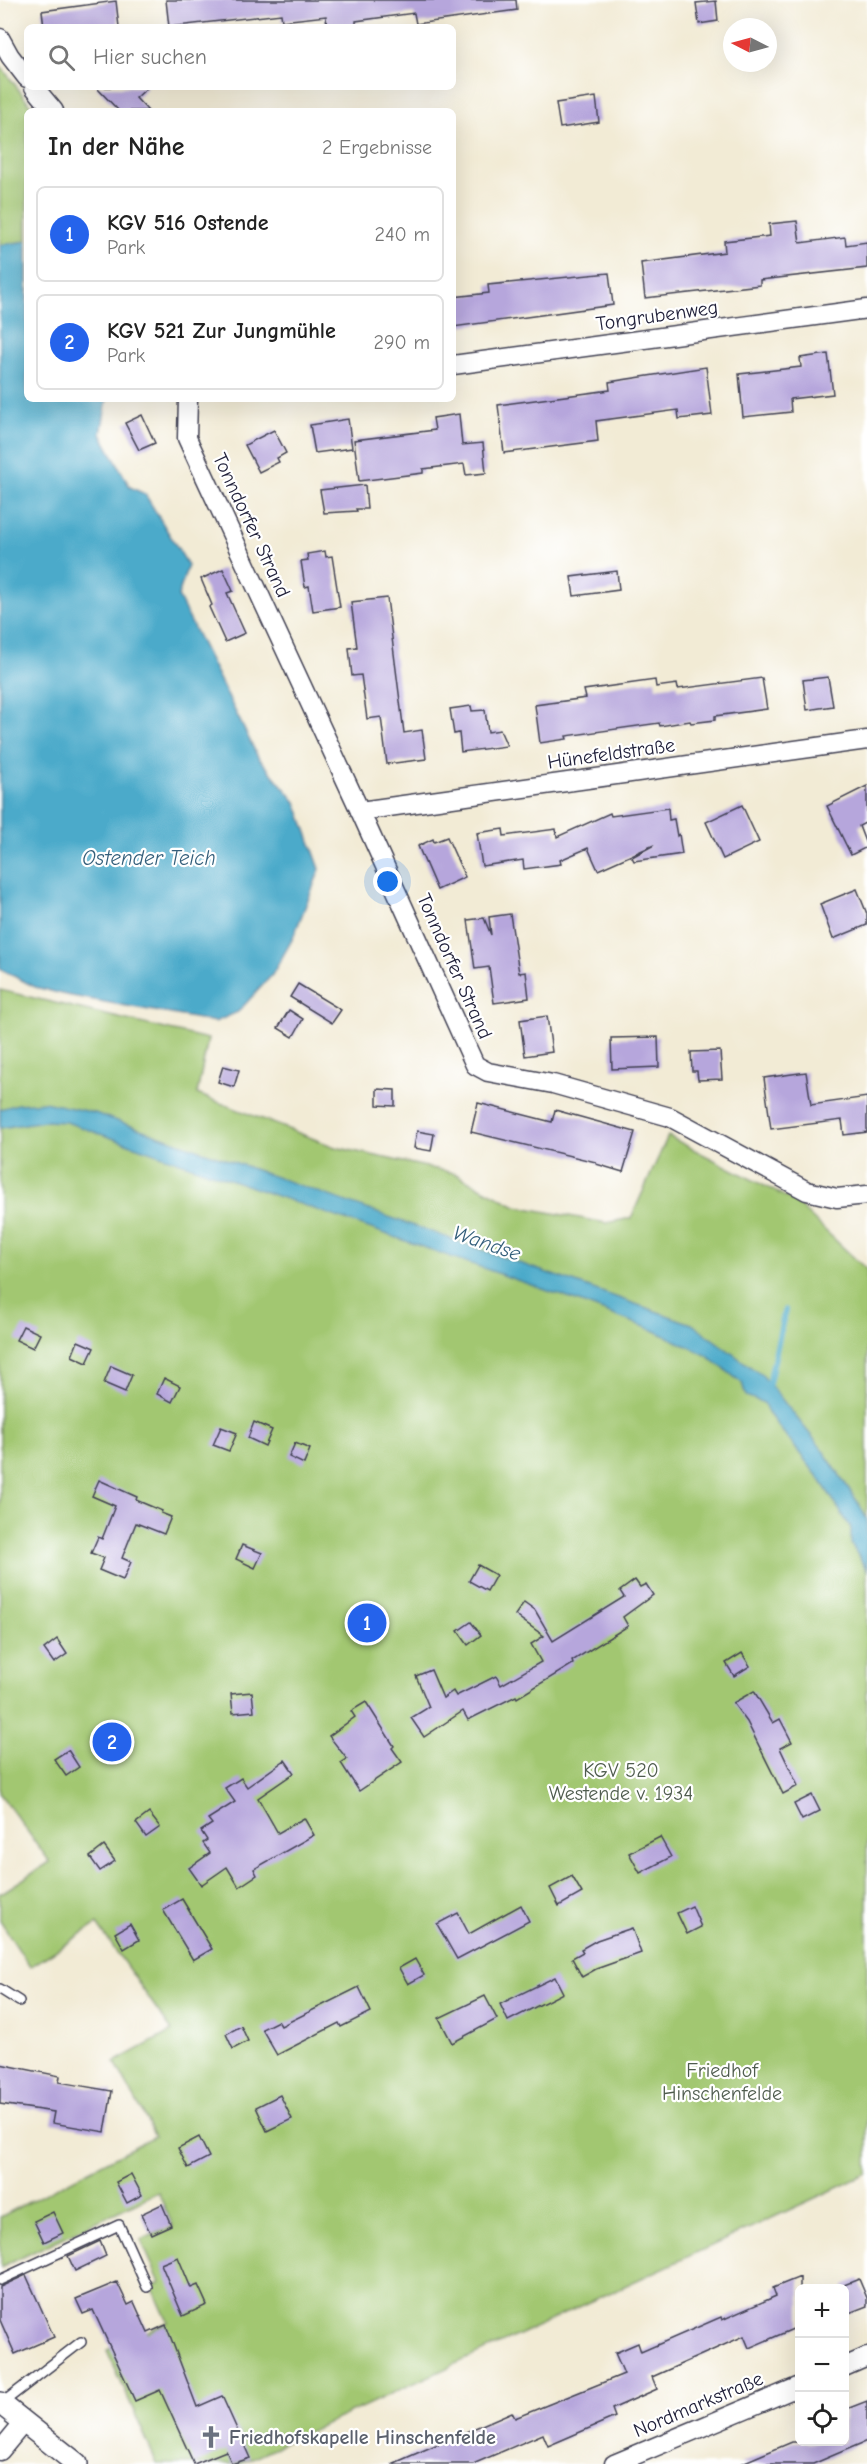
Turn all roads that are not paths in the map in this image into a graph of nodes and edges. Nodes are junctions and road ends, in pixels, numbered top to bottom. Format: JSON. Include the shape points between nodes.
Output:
{"nodes":[{"id":1,"x":0,"y":38,"type":"edge"},
{"id":2,"x":24,"y":74,"type":"edge"},
{"id":3,"x":36,"y":90,"type":"edge"},
{"id":4,"x":52,"y":108,"type":"edge"},
{"id":5,"x":867,"y":309,"type":"edge"},
{"id":6,"x":456,"y":365,"type":"edge"},
{"id":7,"x":193,"y":402,"type":"edge"},
{"id":8,"x":867,"y":740,"type":"edge"},
{"id":9,"x":360,"y":811,"type":"junction"},
{"id":10,"x":867,"y":1195,"type":"edge"},
{"id":11,"x":0,"y":1989,"type":"edge"},
{"id":12,"x":19,"y":2001,"type":"dead end"},
{"id":13,"x":0,"y":2280,"type":"edge"},
{"id":14,"x":147,"y":2287,"type":"dead end"},
{"id":15,"x":81,"y":2343,"type":"dead end"},
{"id":16,"x":867,"y":2357,"type":"edge"},
{"id":17,"x":849,"y":2365,"type":"edge"},
{"id":18,"x":795,"y":2388,"type":"edge"},
{"id":19,"x":1,"y":2403,"type":"edge"},
{"id":20,"x":24,"y":2421,"type":"junction"},
{"id":21,"x":0,"y":2451,"type":"edge"},
{"id":22,"x":77,"y":2464,"type":"edge"},
{"id":23,"x":614,"y":2464,"type":"edge"}],
"edges":[{"from":1,"to":2,"type":"street"},
{"from":3,"to":4,"type":"street"},
{"from":5,"to":6,"type":"street","name":"Tongrubenweg"},
{"from":7,"to":9,"type":"street","name":"Tonndorfer Strand","via":[[187,438]]},
{"from":8,"to":9,"type":"street","name":"Hünefeldstraße"},
{"from":9,"to":10,"type":"street","name":"Tonndorfer Strand","via":[[475,1065],[488,1072],[553,1084],[670,1117],[807,1191],[837,1198]]},
{"from":11,"to":12,"type":"lane"},
{"from":13,"to":14,"type":"lane","via":[[119,2225]]},
{"from":15,"to":19,"type":"lane"},
{"from":16,"to":17,"type":"street"},
{"from":18,"to":23,"type":"street","name":"Nordmarkstraße"},
{"from":19,"to":20,"type":"street"},
{"from":20,"to":21,"type":"street"},
{"from":20,"to":22,"type":"street"}]}
